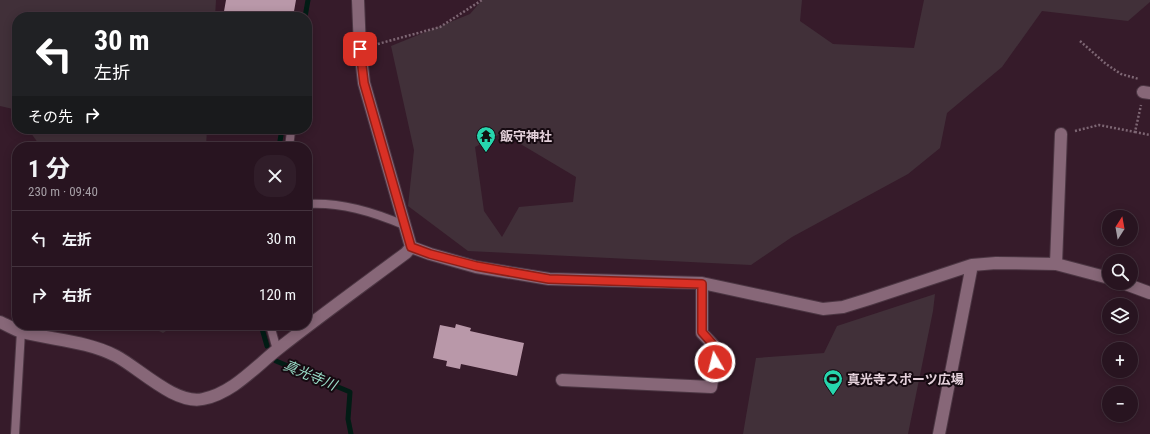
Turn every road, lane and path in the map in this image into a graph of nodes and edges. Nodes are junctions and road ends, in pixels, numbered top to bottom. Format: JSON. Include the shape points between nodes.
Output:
{"nodes":[{"id":1,"x":482,"y":0,"type":"edge"},
{"id":2,"x":357,"y":3,"type":"edge"},
{"id":3,"x":1080,"y":41,"type":"dead end"},
{"id":4,"x":360,"y":49,"type":"junction"},
{"id":5,"x":1147,"y":92,"type":"edge"},
{"id":6,"x":1135,"y":132,"type":"junction"},
{"id":7,"x":1061,"y":134,"type":"joint"},
{"id":8,"x":1150,"y":135,"type":"edge"},
{"id":9,"x":312,"y":204,"type":"edge"},
{"id":10,"x":404,"y":225,"type":"junction"},
{"id":11,"x":411,"y":247,"type":"junction"},
{"id":12,"x":1056,"y":264,"type":"junction"},
{"id":13,"x":972,"y":265,"type":"junction"},
{"id":14,"x":1102,"y":276,"type":"edge"},
{"id":15,"x":702,"y":284,"type":"junction"},
{"id":16,"x":1138,"y":289,"type":"edge"},
{"id":17,"x":1150,"y":293,"type":"edge"},
{"id":18,"x":0,"y":322,"type":"edge"},
{"id":19,"x":312,"y":324,"type":"edge"},
{"id":20,"x":12,"y":328,"type":"edge"},
{"id":21,"x":17,"y":330,"type":"edge"},
{"id":22,"x":271,"y":330,"type":"edge"},
{"id":23,"x":304,"y":330,"type":"edge"},
{"id":24,"x":21,"y":332,"type":"junction"},
{"id":25,"x":277,"y":350,"type":"junction"},
{"id":26,"x":562,"y":380,"type":"dead end"},
{"id":27,"x":15,"y":434,"type":"edge"},
{"id":28,"x":939,"y":434,"type":"edge"}],
"edges":[{"from":1,"to":4,"type":"path","via":[[440,27]]},
{"from":2,"to":4,"type":"street"},
{"from":3,"to":5,"type":"path","via":[[1121,74],[1144,80]]},
{"from":4,"to":10,"type":"street","via":[[364,83]]},
{"from":5,"to":6,"type":"path"},
{"from":6,"to":7,"type":"path","via":[[1099,125]]},
{"from":6,"to":8,"type":"path"},
{"from":7,"to":12,"type":"street"},
{"from":9,"to":10,"type":"lane","via":[[355,208]]},
{"from":10,"to":11,"type":"street"},
{"from":11,"to":15,"type":"street","via":[[476,266],[549,279]]},
{"from":11,"to":19,"type":"street"},
{"from":12,"to":13,"type":"street"},
{"from":12,"to":14,"type":"street"},
{"from":13,"to":15,"type":"street","via":[[843,307],[823,309]]},
{"from":13,"to":28,"type":"street"},
{"from":15,"to":26,"type":"street","via":[[702,332],[717,349],[710,387]]},
{"from":16,"to":17,"type":"street"},
{"from":18,"to":20,"type":"street"},
{"from":21,"to":24,"type":"street"},
{"from":22,"to":25,"type":"lane"},
{"from":23,"to":25,"type":"street"},
{"from":24,"to":25,"type":"street","via":[[94,347],[116,356],[181,397],[193,400],[203,399],[232,387]]},
{"from":24,"to":27,"type":"lane"}]}
